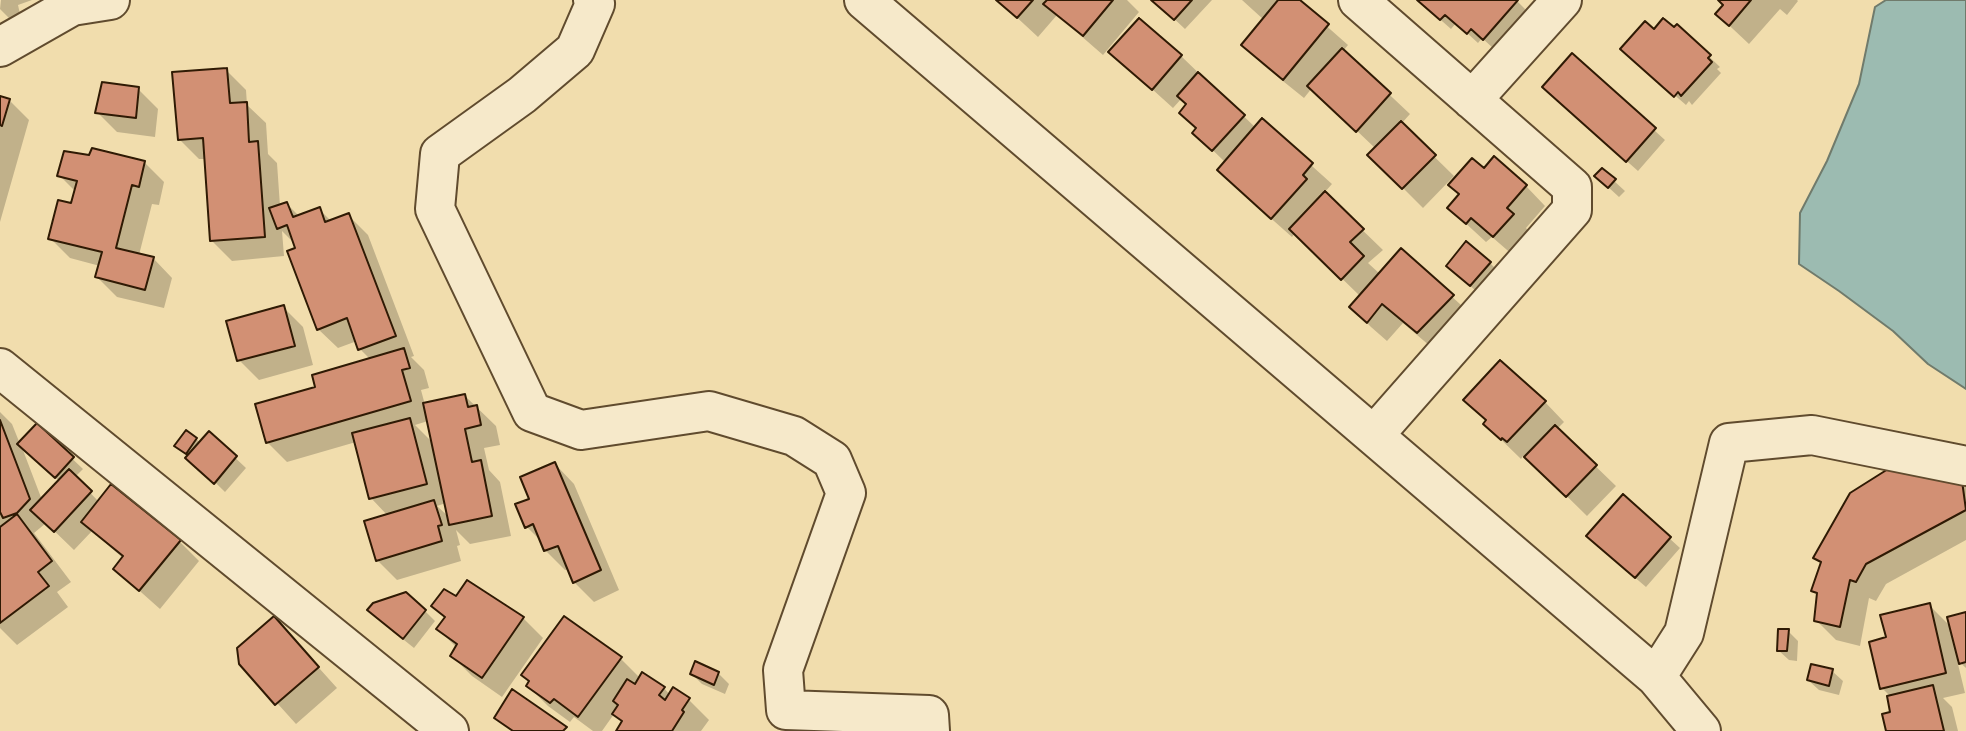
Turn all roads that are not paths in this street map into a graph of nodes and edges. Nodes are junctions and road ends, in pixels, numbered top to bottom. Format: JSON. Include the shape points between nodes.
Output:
{"nodes":[{"id":1,"x":110,"y":0,"type":"edge"},
{"id":2,"x":593,"y":0,"type":"edge"},
{"id":3,"x":864,"y":0,"type":"edge"},
{"id":4,"x":1358,"y":0,"type":"edge"},
{"id":5,"x":1562,"y":0,"type":"edge"},
{"id":6,"x":0,"y":47,"type":"edge"},
{"id":7,"x":1472,"y":100,"type":"junction"},
{"id":8,"x":0,"y":368,"type":"edge"},
{"id":9,"x":1374,"y":435,"type":"junction"},
{"id":10,"x":1966,"y":466,"type":"edge"},
{"id":11,"x":1656,"y":677,"type":"junction"},
{"id":12,"x":449,"y":731,"type":"edge"},
{"id":13,"x":930,"y":731,"type":"edge"},
{"id":14,"x":1701,"y":731,"type":"edge"}],
"edges":[{"from":1,"to":6,"type":"street","via":[[72,5]]},
{"from":2,"to":13,"type":"street","via":[[575,50],[440,155],[435,209],[533,412],[581,430],[709,411],[794,436],[832,460],[846,492],[783,670],[786,710],[929,715]]},
{"from":3,"to":9,"type":"street"},
{"from":4,"to":7,"type":"street"},
{"from":5,"to":7,"type":"street"},
{"from":7,"to":9,"type":"street","via":[[1572,187],[1572,210]]},
{"from":8,"to":12,"type":"street"},
{"from":9,"to":11,"type":"street"},
{"from":10,"to":11,"type":"street","via":[[1812,435],[1729,443],[1684,633]]},
{"from":11,"to":14,"type":"street"}]}
